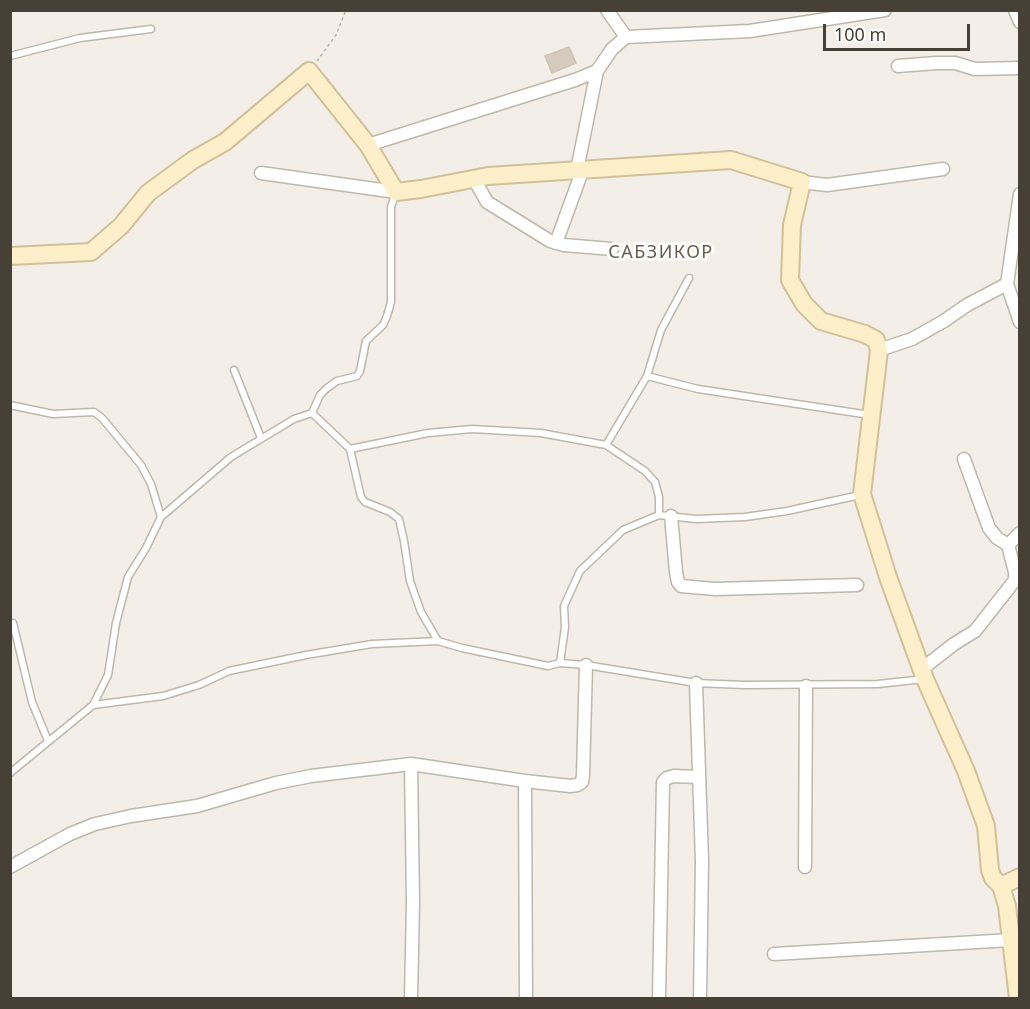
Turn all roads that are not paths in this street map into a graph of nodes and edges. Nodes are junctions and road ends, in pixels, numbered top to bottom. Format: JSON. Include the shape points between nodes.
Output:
{"nodes":[{"id":1,"x":607,"y":10,"type":"edge"},
{"id":2,"x":885,"y":10,"type":"edge"},
{"id":3,"x":1015,"y":10,"type":"edge"},
{"id":4,"x":1020,"y":22,"type":"edge"},
{"id":5,"x":151,"y":29,"type":"dead end"},
{"id":6,"x":626,"y":37,"type":"junction"},
{"id":7,"x":10,"y":56,"type":"edge"},
{"id":8,"x":898,"y":66,"type":"dead end"},
{"id":9,"x":1020,"y":68,"type":"edge"},
{"id":10,"x":597,"y":71,"type":"junction"},
{"id":11,"x":368,"y":145,"type":"junction"},
{"id":12,"x":580,"y":169,"type":"junction"},
{"id":13,"x":943,"y":169,"type":"dead end"},
{"id":14,"x":261,"y":173,"type":"dead end"},
{"id":15,"x":474,"y":179,"type":"junction"},
{"id":16,"x":802,"y":182,"type":"junction"},
{"id":17,"x":396,"y":192,"type":"junction"},
{"id":18,"x":1020,"y":194,"type":"edge"},
{"id":19,"x":556,"y":243,"type":"junction"},
{"id":20,"x":612,"y":249,"type":"dead end"},
{"id":21,"x":10,"y":256,"type":"edge"},
{"id":22,"x":689,"y":278,"type":"dead end"},
{"id":23,"x":1007,"y":284,"type":"junction"},
{"id":24,"x":1020,"y":322,"type":"edge"},
{"id":25,"x":879,"y":350,"type":"junction"},
{"id":26,"x":234,"y":370,"type":"dead end"},
{"id":27,"x":647,"y":376,"type":"junction"},
{"id":28,"x":10,"y":405,"type":"edge"},
{"id":29,"x":312,"y":413,"type":"junction"},
{"id":30,"x":870,"y":416,"type":"junction"},
{"id":31,"x":261,"y":438,"type":"junction"},
{"id":32,"x":606,"y":445,"type":"junction"},
{"id":33,"x":350,"y":449,"type":"junction"},
{"id":34,"x":964,"y":459,"type":"dead end"},
{"id":35,"x":861,"y":494,"type":"junction"},
{"id":36,"x":665,"y":516,"type":"junction"},
{"id":37,"x":161,"y":517,"type":"junction"},
{"id":38,"x":1020,"y":533,"type":"edge"},
{"id":39,"x":1008,"y":545,"type":"junction"},
{"id":40,"x":857,"y":585,"type":"dead end"},
{"id":41,"x":13,"y":623,"type":"dead end"},
{"id":42,"x":438,"y":641,"type":"junction"},
{"id":43,"x":560,"y":663,"type":"junction"},
{"id":44,"x":586,"y":665,"type":"junction"},
{"id":45,"x":923,"y":674,"type":"junction"},
{"id":46,"x":696,"y":683,"type":"junction"},
{"id":47,"x":806,"y":686,"type":"junction"},
{"id":48,"x":93,"y":705,"type":"junction"},
{"id":49,"x":48,"y":741,"type":"junction"},
{"id":50,"x":411,"y":764,"type":"junction"},
{"id":51,"x":10,"y":773,"type":"edge"},
{"id":52,"x":698,"y":777,"type":"junction"},
{"id":53,"x":525,"y":781,"type":"junction"},
{"id":54,"x":10,"y":867,"type":"edge"},
{"id":55,"x":805,"y":867,"type":"dead end"},
{"id":56,"x":1020,"y":877,"type":"edge"},
{"id":57,"x":1001,"y":886,"type":"junction"},
{"id":58,"x":1011,"y":940,"type":"junction"},
{"id":59,"x":774,"y":954,"type":"dead end"},
{"id":60,"x":411,"y":999,"type":"edge"},
{"id":61,"x":526,"y":999,"type":"edge"},
{"id":62,"x":659,"y":999,"type":"edge"},
{"id":63,"x":700,"y":999,"type":"edge"},
{"id":64,"x":1018,"y":999,"type":"edge"}],
"edges":[{"from":1,"to":6,"type":"street"},
{"from":2,"to":6,"type":"street","via":[[750,31]]},
{"from":3,"to":4,"type":"street"},
{"from":5,"to":7,"type":"lane","via":[[80,38]]},
{"from":6,"to":10,"type":"street"},
{"from":8,"to":9,"type":"street","via":[[955,63],[975,69]]},
{"from":10,"to":11,"type":"street"},
{"from":10,"to":12,"type":"street"},
{"from":11,"to":17,"type":"street"},
{"from":11,"to":21,"type":"street","via":[[309,71],[225,142],[148,193],[121,226],[91,252]]},
{"from":12,"to":15,"type":"street"},
{"from":12,"to":16,"type":"street","via":[[731,160]]},
{"from":12,"to":19,"type":"street"},
{"from":13,"to":16,"type":"street","via":[[826,185]]},
{"from":14,"to":17,"type":"street"},
{"from":15,"to":17,"type":"street"},
{"from":15,"to":19,"type":"street","via":[[487,202]]},
{"from":16,"to":25,"type":"street","via":[[792,225],[790,280],[804,304],[821,321],[866,334],[876,340]]},
{"from":17,"to":29,"type":"lane","via":[[391,207],[391,302],[387,316],[366,341],[357,376],[327,388]]},
{"from":18,"to":23,"type":"street"},
{"from":19,"to":20,"type":"street"},
{"from":22,"to":27,"type":"lane","via":[[661,330]]},
{"from":23,"to":24,"type":"street"},
{"from":23,"to":25,"type":"street","via":[[912,339]]},
{"from":25,"to":30,"type":"street"},
{"from":26,"to":31,"type":"lane"},
{"from":27,"to":30,"type":"lane"},
{"from":27,"to":32,"type":"lane"},
{"from":28,"to":37,"type":"lane","via":[[53,414],[94,412],[141,465]]},
{"from":29,"to":31,"type":"lane"},
{"from":29,"to":33,"type":"lane"},
{"from":30,"to":35,"type":"street"},
{"from":31,"to":37,"type":"lane","via":[[231,457]]},
{"from":32,"to":33,"type":"lane","via":[[541,433],[472,429]]},
{"from":32,"to":36,"type":"lane","via":[[655,482]]},
{"from":33,"to":42,"type":"lane","via":[[360,497],[399,519],[410,581],[421,612]]},
{"from":34,"to":39,"type":"street","via":[[989,528]]},
{"from":35,"to":36,"type":"lane","via":[[745,517]]},
{"from":35,"to":45,"type":"street"},
{"from":36,"to":40,"type":"street","via":[[678,582],[684,587]]},
{"from":36,"to":43,"type":"lane","via":[[623,530],[580,571],[564,606]]},
{"from":37,"to":48,"type":"lane","via":[[128,577],[108,675]]},
{"from":38,"to":39,"type":"street"},
{"from":39,"to":45,"type":"street","via":[[1015,580],[975,631],[954,644]]},
{"from":41,"to":49,"type":"lane","via":[[32,702]]},
{"from":42,"to":43,"type":"lane","via":[[548,666]]},
{"from":42,"to":48,"type":"lane","via":[[372,644],[306,655],[229,671],[163,696]]},
{"from":43,"to":44,"type":"lane"},
{"from":44,"to":46,"type":"lane"},
{"from":44,"to":53,"type":"street","via":[[582,782],[570,786]]},
{"from":45,"to":47,"type":"lane","via":[[878,684]]},
{"from":45,"to":57,"type":"street","via":[[974,793],[986,826],[990,870]]},
{"from":46,"to":47,"type":"lane"},
{"from":46,"to":52,"type":"street"},
{"from":47,"to":55,"type":"street"},
{"from":48,"to":49,"type":"lane"},
{"from":49,"to":51,"type":"lane"},
{"from":50,"to":53,"type":"street"},
{"from":50,"to":54,"type":"street","via":[[311,776],[197,806],[113,819],[70,834]]},
{"from":50,"to":60,"type":"street"},
{"from":52,"to":62,"type":"street","via":[[674,776],[663,782]]},
{"from":52,"to":63,"type":"street","via":[[702,861]]},
{"from":53,"to":61,"type":"street"},
{"from":56,"to":57,"type":"street"},
{"from":57,"to":58,"type":"street"},
{"from":58,"to":59,"type":"street"},
{"from":58,"to":64,"type":"street"}]}
